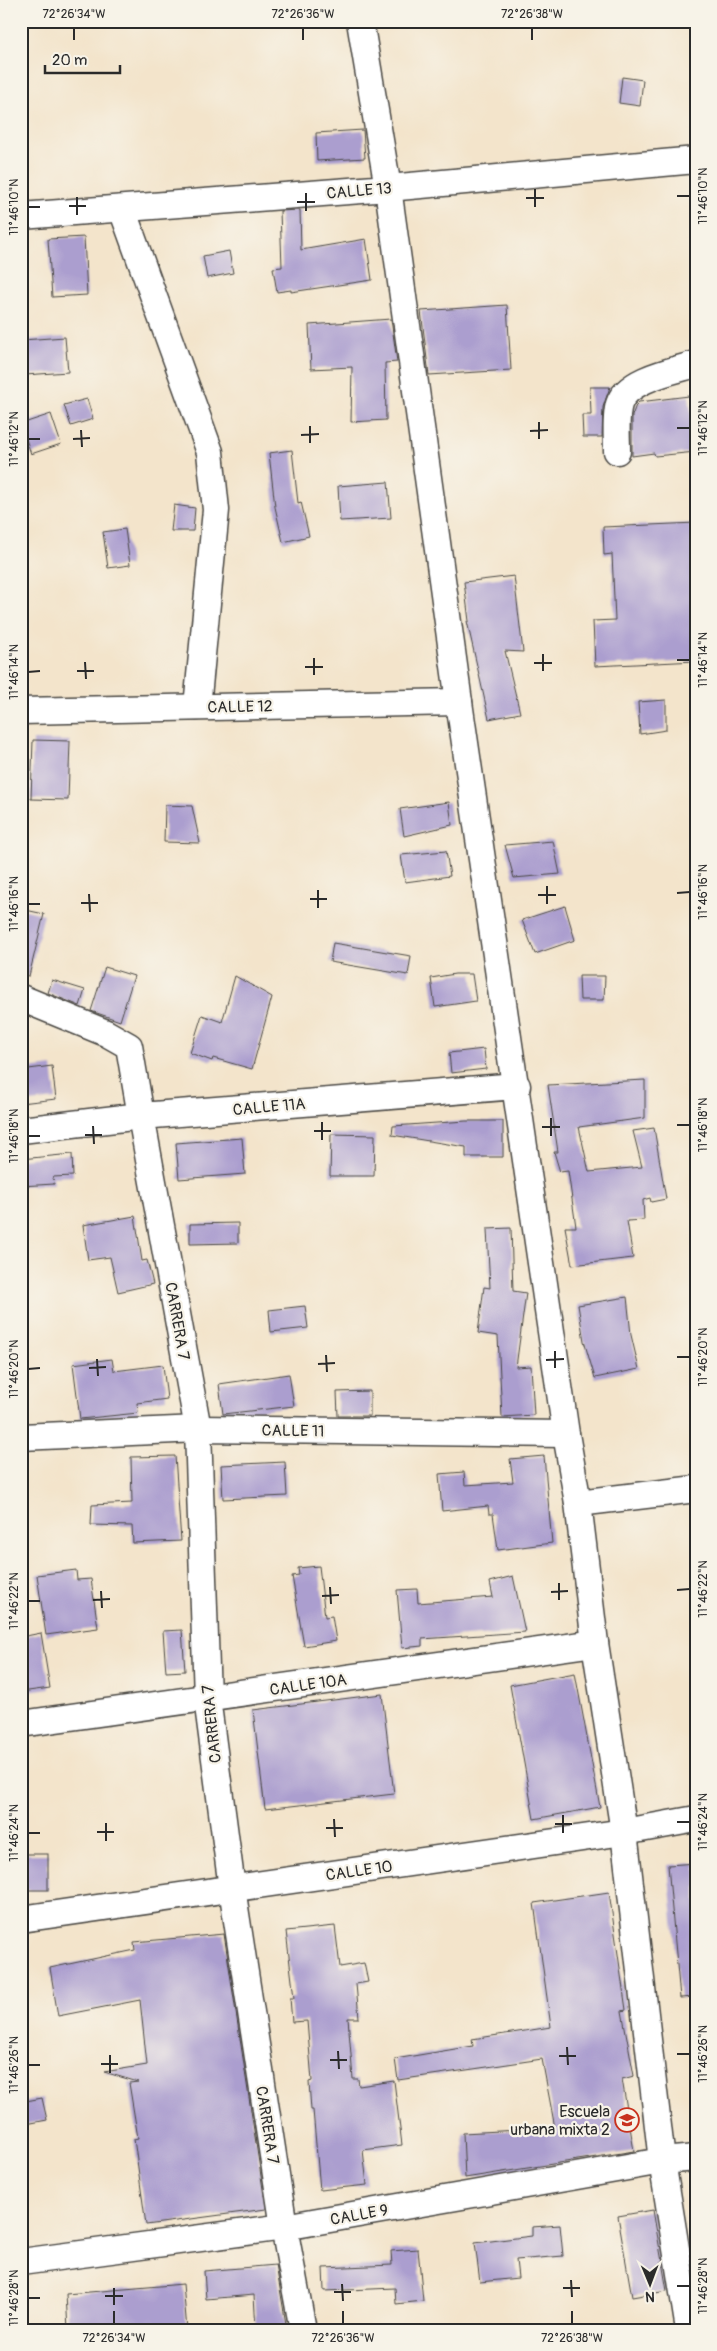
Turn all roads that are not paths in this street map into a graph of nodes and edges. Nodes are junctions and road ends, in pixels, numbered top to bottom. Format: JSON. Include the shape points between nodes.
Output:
{"nodes":[{"id":1,"x":360,"y":21,"type":"edge"},
{"id":2,"x":696,"y":160,"type":"edge"},
{"id":3,"x":388,"y":188,"type":"junction"},
{"id":4,"x":122,"y":209,"type":"junction"},
{"id":5,"x":21,"y":216,"type":"edge"},
{"id":6,"x":696,"y":364,"type":"edge"},
{"id":7,"x":617,"y":451,"type":"dead end"},
{"id":8,"x":459,"y":702,"type":"junction"},
{"id":9,"x":197,"y":706,"type":"junction"},
{"id":10,"x":21,"y":711,"type":"edge"},
{"id":11,"x":21,"y":998,"type":"edge"},
{"id":12,"x":517,"y":1086,"type":"junction"},
{"id":13,"x":141,"y":1116,"type":"junction"},
{"id":14,"x":21,"y":1130,"type":"edge"},
{"id":15,"x":198,"y":1429,"type":"junction"},
{"id":16,"x":566,"y":1434,"type":"junction"},
{"id":17,"x":21,"y":1437,"type":"edge"},
{"id":18,"x":696,"y":1489,"type":"edge"},
{"id":19,"x":578,"y":1503,"type":"junction"},
{"id":20,"x":595,"y":1643,"type":"junction"},
{"id":21,"x":207,"y":1698,"type":"junction"},
{"id":22,"x":21,"y":1724,"type":"edge"},
{"id":23,"x":696,"y":1819,"type":"edge"},
{"id":24,"x":624,"y":1832,"type":"junction"},
{"id":25,"x":232,"y":1888,"type":"junction"},
{"id":26,"x":21,"y":1919,"type":"edge"},
{"id":27,"x":696,"y":2158,"type":"edge"},
{"id":28,"x":662,"y":2161,"type":"junction"},
{"id":29,"x":284,"y":2228,"type":"junction"},
{"id":30,"x":21,"y":2262,"type":"edge"},
{"id":31,"x":303,"y":2330,"type":"edge"},
{"id":32,"x":689,"y":2330,"type":"edge"}],
"edges":[{"from":1,"to":3,"type":"street"},
{"from":2,"to":3,"type":"street","name":"CALLE 13"},
{"from":3,"to":4,"type":"street","name":"CALLE 13"},
{"from":3,"to":8,"type":"street"},
{"from":4,"to":5,"type":"street","name":"CALLE 13"},
{"from":4,"to":9,"type":"street","via":[[210,452],[216,510]]},
{"from":6,"to":7,"type":"street","via":[[646,379],[626,392],[619,404]]},
{"from":8,"to":9,"type":"street","name":"CALLE 12"},
{"from":8,"to":12,"type":"street"},
{"from":9,"to":10,"type":"street","name":"CALLE 12"},
{"from":11,"to":13,"type":"street","name":"CARRERA 7","via":[[129,1046]]},
{"from":12,"to":13,"type":"street","name":"CALLE 11A"},
{"from":12,"to":16,"type":"street"},
{"from":13,"to":14,"type":"street","name":"CALLE 11A"},
{"from":13,"to":15,"type":"street","name":"CARRERA 7"},
{"from":15,"to":16,"type":"street","name":"CALLE 11"},
{"from":15,"to":17,"type":"street","name":"CALLE 11"},
{"from":15,"to":21,"type":"street","name":"CARRERA 7"},
{"from":16,"to":19,"type":"street"},
{"from":18,"to":19,"type":"street"},
{"from":19,"to":20,"type":"street"},
{"from":20,"to":21,"type":"street","name":"CALLE 10A"},
{"from":20,"to":24,"type":"street"},
{"from":21,"to":22,"type":"street","name":"CALLE 10A"},
{"from":21,"to":25,"type":"street","name":"CARRERA 7"},
{"from":23,"to":24,"type":"street","name":"CALLE 10"},
{"from":24,"to":25,"type":"street","name":"CALLE 10"},
{"from":24,"to":28,"type":"street"},
{"from":25,"to":26,"type":"street","name":"CALLE 10"},
{"from":25,"to":29,"type":"street","name":"CARRERA 7"},
{"from":27,"to":28,"type":"street","name":"CALLE 9"},
{"from":28,"to":29,"type":"street","name":"CALLE 9"},
{"from":28,"to":32,"type":"street"},
{"from":29,"to":30,"type":"street","name":"CALLE 9"},
{"from":29,"to":31,"type":"street","name":"CARRERA 7"}]}
